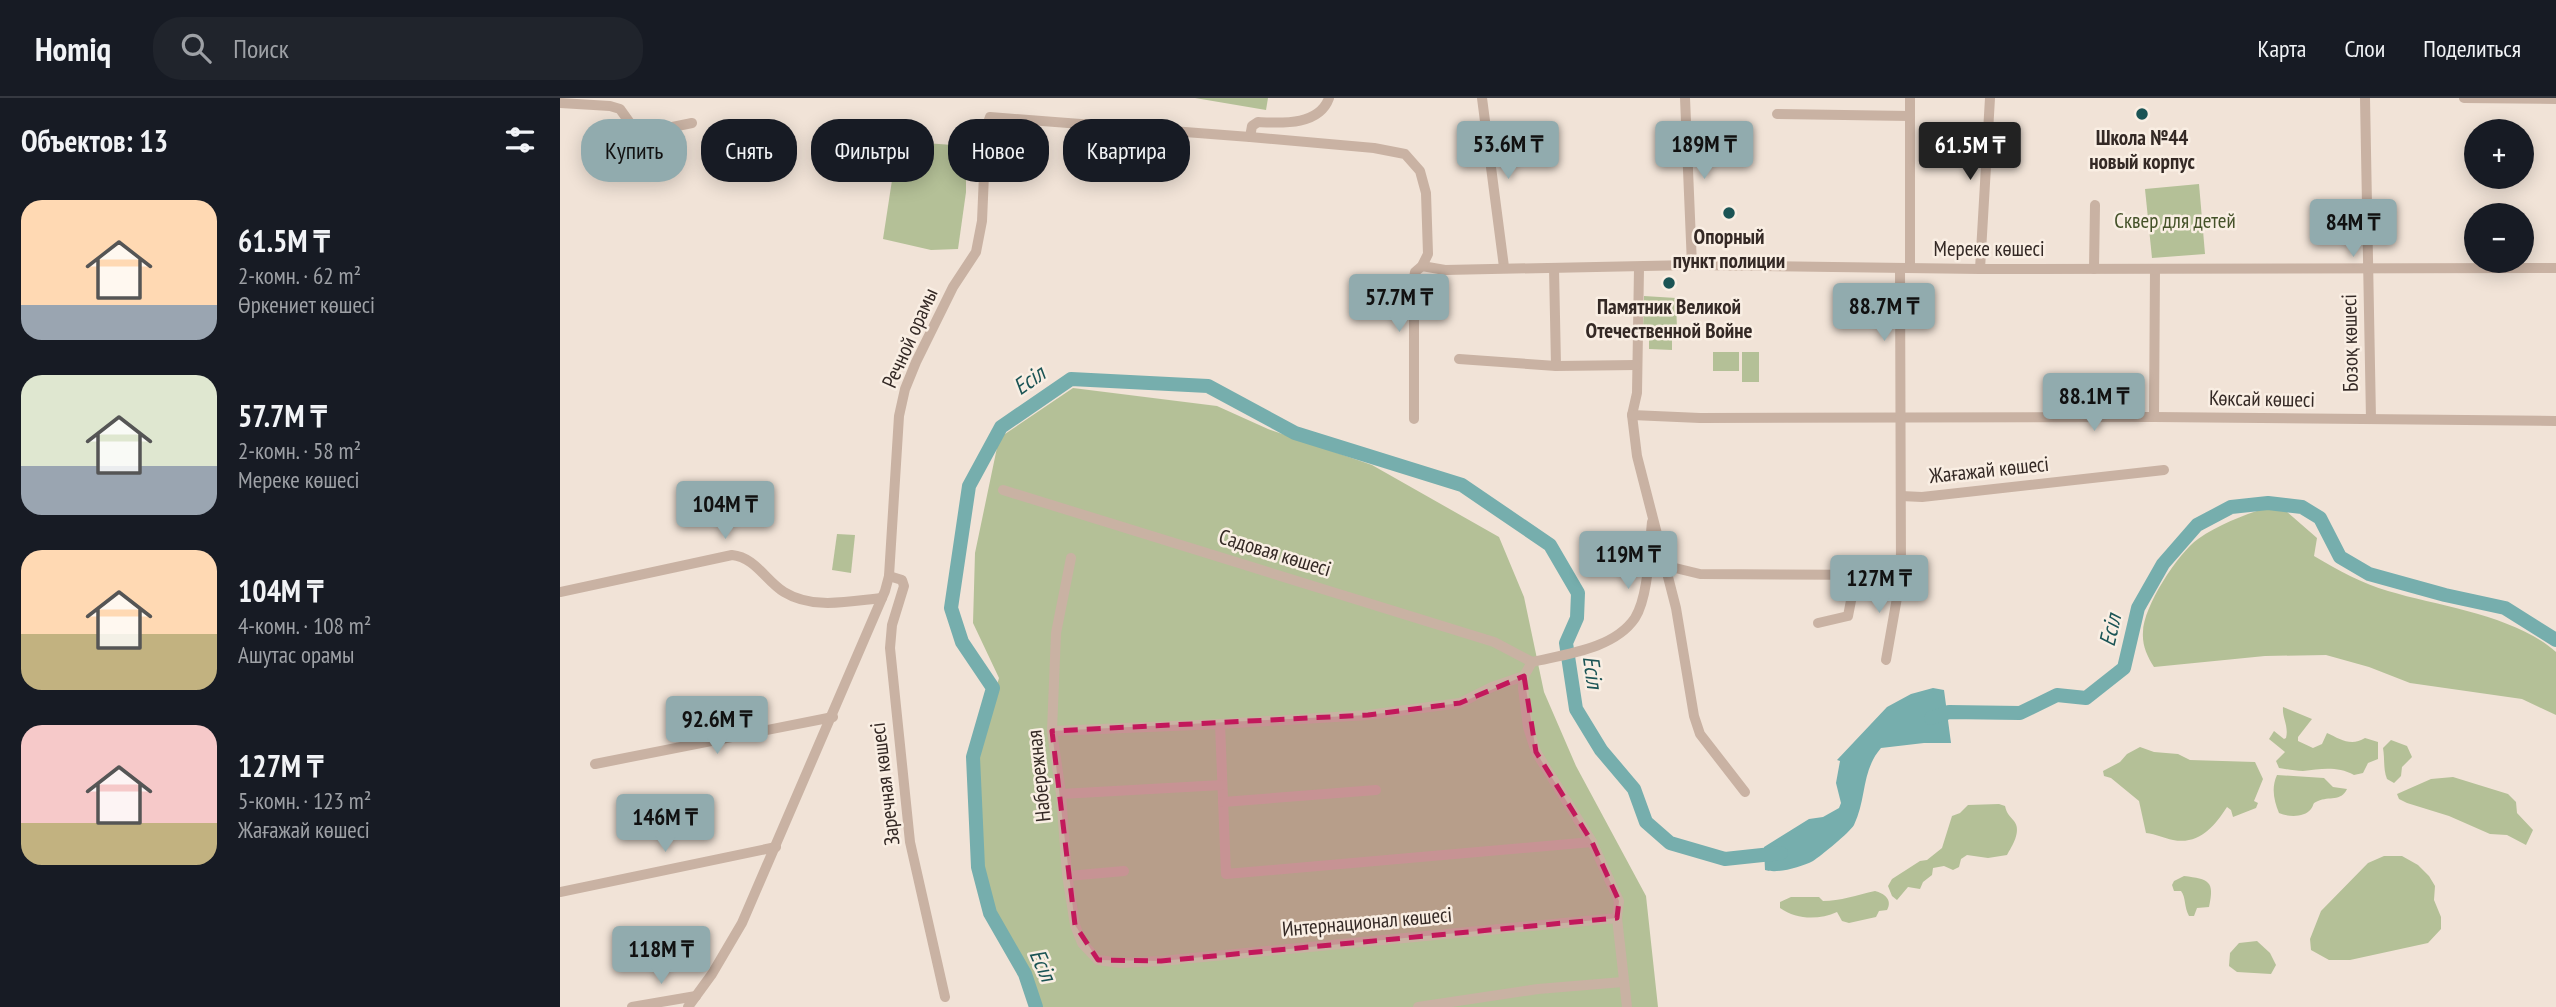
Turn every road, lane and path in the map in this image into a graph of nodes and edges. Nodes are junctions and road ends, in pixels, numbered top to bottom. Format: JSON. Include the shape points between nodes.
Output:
{"nodes":[{"id":1,"x":1329,"y":98,"type":"edge"},
{"id":2,"x":1482,"y":98,"type":"edge"},
{"id":3,"x":1685,"y":98,"type":"edge"},
{"id":4,"x":1910,"y":98,"type":"edge"},
{"id":5,"x":1990,"y":98,"type":"edge"},
{"id":6,"x":2365,"y":98,"type":"edge"},
{"id":7,"x":2464,"y":98,"type":"edge"},
{"id":8,"x":2556,"y":99,"type":"edge"},
{"id":9,"x":560,"y":103,"type":"edge"},
{"id":10,"x":1777,"y":114,"type":"dead end"},
{"id":11,"x":1910,"y":116,"type":"junction"},
{"id":12,"x":692,"y":123,"type":"dead end"},
{"id":13,"x":1250,"y":137,"type":"junction"},
{"id":14,"x":2095,"y":205,"type":"dead end"},
{"id":15,"x":1692,"y":265,"type":"junction"},
{"id":16,"x":1422,"y":266,"type":"junction"},
{"id":17,"x":1504,"y":267,"type":"junction"},
{"id":18,"x":1554,"y":268,"type":"junction"},
{"id":19,"x":1639,"y":268,"type":"junction"},
{"id":20,"x":1905,"y":268,"type":"junction"},
{"id":21,"x":1980,"y":268,"type":"junction"},
{"id":22,"x":2556,"y":268,"type":"edge"},
{"id":23,"x":2094,"y":269,"type":"junction"},
{"id":24,"x":2155,"y":269,"type":"junction"},
{"id":25,"x":2368,"y":270,"type":"junction"},
{"id":26,"x":1458,"y":359,"type":"dead end"},
{"id":27,"x":1636,"y":365,"type":"junction"},
{"id":28,"x":1556,"y":366,"type":"junction"},
{"id":29,"x":1632,"y":415,"type":"junction"},
{"id":30,"x":2154,"y":417,"type":"junction"},
{"id":31,"x":1414,"y":418,"type":"dead end"},
{"id":32,"x":1899,"y":418,"type":"junction"},
{"id":33,"x":2371,"y":419,"type":"junction"},
{"id":34,"x":2556,"y":421,"type":"edge"},
{"id":35,"x":2164,"y":470,"type":"dead end"},
{"id":36,"x":1003,"y":490,"type":"dead end"},
{"id":37,"x":1901,"y":496,"type":"junction"},
{"id":38,"x":1652,"y":522,"type":"junction"},
{"id":39,"x":1071,"y":558,"type":"dead end"},
{"id":40,"x":1667,"y":566,"type":"junction"},
{"id":41,"x":1856,"y":575,"type":"junction"},
{"id":42,"x":1900,"y":575,"type":"junction"},
{"id":43,"x":889,"y":576,"type":"junction"},
{"id":44,"x":560,"y":592,"type":"edge"},
{"id":45,"x":882,"y":598,"type":"junction"},
{"id":46,"x":1818,"y":622,"type":"dead end"},
{"id":47,"x":1886,"y":660,"type":"dead end"},
{"id":48,"x":1532,"y":662,"type":"junction"},
{"id":49,"x":1524,"y":676,"type":"junction"},
{"id":50,"x":832,"y":717,"type":"junction"},
{"id":51,"x":1220,"y":724,"type":"junction"},
{"id":52,"x":1052,"y":731,"type":"junction"},
{"id":53,"x":595,"y":764,"type":"dead end"},
{"id":54,"x":1222,"y":785,"type":"junction"},
{"id":55,"x":1376,"y":790,"type":"dead end"},
{"id":56,"x":1745,"y":792,"type":"dead end"},
{"id":57,"x":1062,"y":794,"type":"junction"},
{"id":58,"x":1223,"y":802,"type":"junction"},
{"id":59,"x":1592,"y":842,"type":"junction"},
{"id":60,"x":776,"y":847,"type":"junction"},
{"id":61,"x":1124,"y":872,"type":"dead end"},
{"id":62,"x":1068,"y":876,"type":"junction"},
{"id":63,"x":560,"y":892,"type":"edge"},
{"id":64,"x":1617,"y":918,"type":"junction"},
{"id":65,"x":1121,"y":962,"type":"joint"},
{"id":66,"x":1623,"y":982,"type":"junction"},
{"id":67,"x":696,"y":996,"type":"junction"},
{"id":68,"x":945,"y":997,"type":"dead end"},
{"id":69,"x":661,"y":1005,"type":"edge"},
{"id":70,"x":632,"y":1007,"type":"edge"},
{"id":71,"x":688,"y":1007,"type":"edge"},
{"id":72,"x":1418,"y":1007,"type":"edge"},
{"id":73,"x":1627,"y":1007,"type":"edge"}],
"edges":[{"from":1,"to":13,"type":"street","via":[[1317,114],[1301,121],[1258,122]]},
{"from":2,"to":17,"type":"street"},
{"from":3,"to":15,"type":"street"},
{"from":4,"to":11,"type":"street","name":"Жағажай көшесі"},
{"from":5,"to":21,"type":"street"},
{"from":6,"to":25,"type":"street","name":"Бозоқ көшесі"},
{"from":7,"to":8,"type":"street"},
{"from":9,"to":12,"type":"street","via":[[620,109],[630,123],[648,132]]},
{"from":10,"to":11,"type":"street"},
{"from":11,"to":20,"type":"street","name":"Жағажай көшесі"},
{"from":13,"to":16,"type":"street","name":"Речной орамы","via":[[1405,154],[1420,171],[1426,194],[1427,254]]},
{"from":13,"to":43,"type":"street","name":"Речной орамы","via":[[990,117],[976,252],[953,287],[905,389],[899,416]]},
{"from":14,"to":23,"type":"street"},
{"from":15,"to":19,"type":"street","name":"Мереке көшесі"},
{"from":15,"to":20,"type":"street","name":"Мереке көшесі"},
{"from":16,"to":17,"type":"street","name":"Мереке көшесі","via":[[1445,270]]},
{"from":16,"to":31,"type":"street","name":"Речной орамы","via":[[1414,278]]},
{"from":17,"to":18,"type":"street","name":"Мереке көшесі"},
{"from":18,"to":19,"type":"street","name":"Мереке көшесі"},
{"from":18,"to":28,"type":"street"},
{"from":19,"to":27,"type":"street"},
{"from":20,"to":21,"type":"street","name":"Мереке көшесі"},
{"from":20,"to":32,"type":"street","name":"Жағажай көшесі"},
{"from":21,"to":23,"type":"street","name":"Мереке көшесі"},
{"from":22,"to":25,"type":"street","name":"Мереке көшесі"},
{"from":23,"to":24,"type":"street","name":"Мереке көшесі"},
{"from":24,"to":25,"type":"street","name":"Мереке көшесі"},
{"from":24,"to":30,"type":"street"},
{"from":25,"to":33,"type":"street","name":"Бозоқ көшесі"},
{"from":26,"to":28,"type":"street"},
{"from":27,"to":28,"type":"street"},
{"from":27,"to":29,"type":"street"},
{"from":29,"to":32,"type":"street","name":"Көксай көшесі"},
{"from":29,"to":38,"type":"street"},
{"from":30,"to":32,"type":"street","name":"Көксай көшесі"},
{"from":30,"to":33,"type":"street","name":"Көксай көшесі"},
{"from":32,"to":37,"type":"street","name":"Жағажай көшесі"},
{"from":33,"to":34,"type":"street","name":"Көксай көшесі"},
{"from":35,"to":37,"type":"street","name":"Жағажай көшесі"},
{"from":36,"to":48,"type":"street","name":"Садовая көшесі","via":[[1494,642]]},
{"from":37,"to":42,"type":"street","name":"Жағажай көшесі"},
{"from":38,"to":40,"type":"street"},
{"from":38,"to":48,"type":"street","via":[[1644,589],[1635,617],[1622,632],[1584,650]]},
{"from":39,"to":52,"type":"street","name":"Набережная","via":[[1056,633]]},
{"from":40,"to":41,"type":"street","via":[[1700,574]]},
{"from":40,"to":56,"type":"street","via":[[1700,734]]},
{"from":41,"to":42,"type":"street"},
{"from":41,"to":46,"type":"street","via":[[1847,616]]},
{"from":42,"to":47,"type":"street","name":"Жағажай көшесі"},
{"from":43,"to":45,"type":"street","name":"Речной орамы"},
{"from":43,"to":68,"type":"street","name":"Заречная көшесі","via":[[902,580],[904,586],[890,648],[910,842]]},
{"from":44,"to":45,"type":"street","via":[[732,555],[742,556],[783,592],[798,599],[814,603]]},
{"from":45,"to":50,"type":"street","name":"Речной орамы"},
{"from":48,"to":49,"type":"street"},
{"from":49,"to":51,"type":"street","via":[[1460,703],[1368,715]]},
{"from":49,"to":59,"type":"street","via":[[1528,727],[1536,752]]},
{"from":50,"to":53,"type":"street"},
{"from":50,"to":60,"type":"street","name":"Речной орамы"},
{"from":51,"to":52,"type":"street"},
{"from":51,"to":54,"type":"street"},
{"from":52,"to":57,"type":"street","name":"Набережная"},
{"from":54,"to":57,"type":"street"},
{"from":54,"to":58,"type":"street"},
{"from":55,"to":58,"type":"street"},
{"from":57,"to":62,"type":"street","name":"Набережная"},
{"from":58,"to":59,"type":"street","via":[[1226,874]]},
{"from":59,"to":64,"type":"street","via":[[1619,901]]},
{"from":60,"to":63,"type":"street"},
{"from":60,"to":67,"type":"street","name":"Речной орамы","via":[[742,923]]},
{"from":61,"to":62,"type":"street"},
{"from":62,"to":65,"type":"street","name":"Набережная","via":[[1082,943],[1098,960]]},
{"from":64,"to":65,"type":"street","name":"Интернационал көшесі"},
{"from":64,"to":66,"type":"street"},
{"from":66,"to":72,"type":"street"},
{"from":66,"to":73,"type":"street"},
{"from":67,"to":69,"type":"street"},
{"from":67,"to":71,"type":"street","name":"Речной орамы"},
{"from":69,"to":70,"type":"street"}]}
